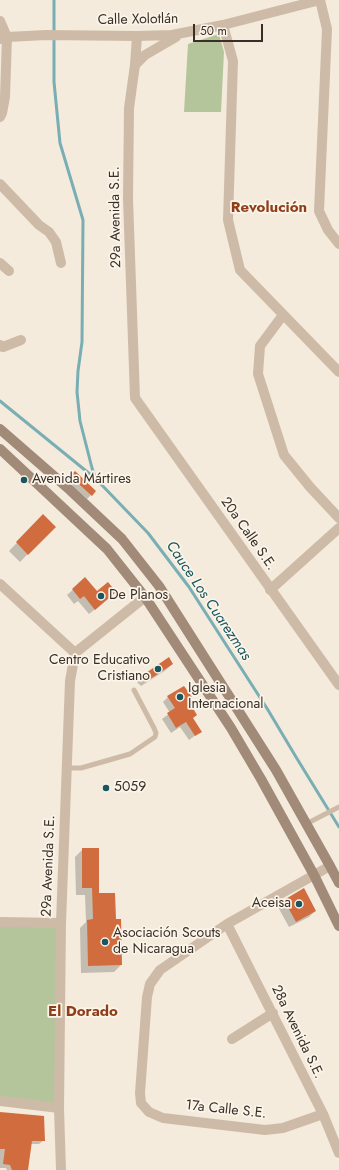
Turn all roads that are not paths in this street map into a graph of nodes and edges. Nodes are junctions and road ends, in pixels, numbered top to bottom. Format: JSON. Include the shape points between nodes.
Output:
{"nodes":[{"id":1,"x":315,"y":1,"type":"edge"},
{"id":2,"x":0,"y":21,"type":"edge"},
{"id":3,"x":223,"y":25,"type":"junction"},
{"id":4,"x":182,"y":33,"type":"junction"},
{"id":5,"x":137,"y":36,"type":"junction"},
{"id":6,"x":4,"y":38,"type":"edge"},
{"id":7,"x":135,"y":65,"type":"junction"},
{"id":8,"x":0,"y":117,"type":"edge"},
{"id":9,"x":0,"y":184,"type":"edge"},
{"id":10,"x":339,"y":244,"type":"edge"},
{"id":11,"x":0,"y":263,"type":"edge"},
{"id":12,"x":61,"y":263,"type":"dead end"},
{"id":13,"x":9,"y":271,"type":"dead end"},
{"id":14,"x":284,"y":315,"type":"junction"},
{"id":15,"x":21,"y":340,"type":"dead end"},
{"id":16,"x":0,"y":345,"type":"edge"},
{"id":17,"x":339,"y":372,"type":"edge"},
{"id":18,"x":135,"y":398,"type":"joint"},
{"id":19,"x":0,"y":429,"type":"edge"},
{"id":20,"x":0,"y":449,"type":"edge"},
{"id":21,"x":339,"y":518,"type":"edge"},
{"id":22,"x":339,"y":528,"type":"edge"},
{"id":23,"x":0,"y":584,"type":"edge"},
{"id":24,"x":270,"y":590,"type":"junction"},
{"id":25,"x":145,"y":598,"type":"junction"},
{"id":26,"x":75,"y":653,"type":"junction"},
{"id":27,"x":339,"y":685,"type":"edge"},
{"id":28,"x":134,"y":690,"type":"dead end"},
{"id":29,"x":67,"y":768,"type":"junction"},
{"id":30,"x":276,"y":770,"type":"junction"},
{"id":31,"x":261,"y":779,"type":"junction"},
{"id":32,"x":337,"y":808,"type":"edge"},
{"id":33,"x":306,"y":824,"type":"junction"},
{"id":34,"x":330,"y":866,"type":"junction"},
{"id":35,"x":314,"y":875,"type":"junction"},
{"id":36,"x":339,"y":883,"type":"edge"},
{"id":37,"x":0,"y":922,"type":"edge"},
{"id":38,"x":61,"y":923,"type":"junction"},
{"id":39,"x":227,"y":924,"type":"junction"},
{"id":40,"x":339,"y":926,"type":"edge"},
{"id":41,"x":273,"y":1013,"type":"junction"},
{"id":42,"x":232,"y":1039,"type":"dead end"},
{"id":43,"x":0,"y":1101,"type":"edge"},
{"id":44,"x":59,"y":1108,"type":"junction"},
{"id":45,"x":323,"y":1114,"type":"junction"},
{"id":46,"x":339,"y":1153,"type":"edge"},
{"id":47,"x":61,"y":1170,"type":"edge"}],
"edges":[{"from":1,"to":3,"type":"street","name":"Calle Xolotlán"},
{"from":1,"to":10,"type":"street","via":[[327,29],[319,211],[328,230]]},
{"from":2,"to":6,"type":"street"},
{"from":3,"to":4,"type":"street","name":"Calle Xolotlán"},
{"from":3,"to":14,"type":"street","via":[[233,61],[228,220],[240,270]]},
{"from":4,"to":5,"type":"street","name":"Calle Xolotlán"},
{"from":4,"to":7,"type":"street","via":[[145,55]]},
{"from":5,"to":6,"type":"street","name":"Calle Xolotlán","via":[[68,34]]},
{"from":5,"to":7,"type":"street","name":"29a Avenida S.E."},
{"from":6,"to":8,"type":"street","via":[[5,98]]},
{"from":7,"to":18,"type":"street","name":"29a Avenida S.E.","via":[[128,108],[128,198]]},
{"from":9,"to":12,"type":"street","via":[[49,232],[56,242]]},
{"from":11,"to":13,"type":"street"},
{"from":14,"to":17,"type":"street"},
{"from":14,"to":21,"type":"street","via":[[260,346],[258,374],[284,455]]},
{"from":15,"to":16,"type":"street","via":[[3,347]]},
{"from":18,"to":24,"type":"street","name":"20a Calle S.E."},
{"from":19,"to":30,"type":"main road","via":[[122,539],[159,586]]},
{"from":20,"to":25,"type":"main road","via":[[107,549]]},
{"from":22,"to":24,"type":"street"},
{"from":23,"to":26,"type":"street"},
{"from":24,"to":27,"type":"street","name":"20a Calle S.E."},
{"from":25,"to":26,"type":"street"},
{"from":25,"to":31,"type":"main road","via":[[231,728]]},
{"from":26,"to":29,"type":"street","name":"29a Avenida S.E.","via":[[70,681]]},
{"from":28,"to":29,"type":"lane","via":[[154,728],[155,737],[130,754],[81,768]]},
{"from":29,"to":38,"type":"street","name":"29a Avenida S.E."},
{"from":30,"to":31,"type":"main road"},
{"from":30,"to":33,"type":"main road"},
{"from":31,"to":35,"type":"main road"},
{"from":32,"to":33,"type":"lane"},
{"from":33,"to":34,"type":"main road"},
{"from":34,"to":35,"type":"street"},
{"from":34,"to":36,"type":"main road"},
{"from":35,"to":39,"type":"street"},
{"from":35,"to":40,"type":"main road"},
{"from":37,"to":38,"type":"street"},
{"from":38,"to":44,"type":"street","name":"29a Avenida S.E."},
{"from":39,"to":41,"type":"street","name":"28a Avenida S.E."},
{"from":39,"to":45,"type":"street","name":"17a Calle S.E.","via":[[160,970],[150,984],[147,997],[141,1103],[150,1112],[164,1118],[265,1130],[283,1128]]},
{"from":41,"to":42,"type":"street"},
{"from":41,"to":45,"type":"street","name":"28a Avenida S.E."},
{"from":43,"to":44,"type":"street"},
{"from":44,"to":47,"type":"street","name":"29a Avenida S.E."},
{"from":45,"to":46,"type":"street","name":"28a Avenida S.E."}]}
